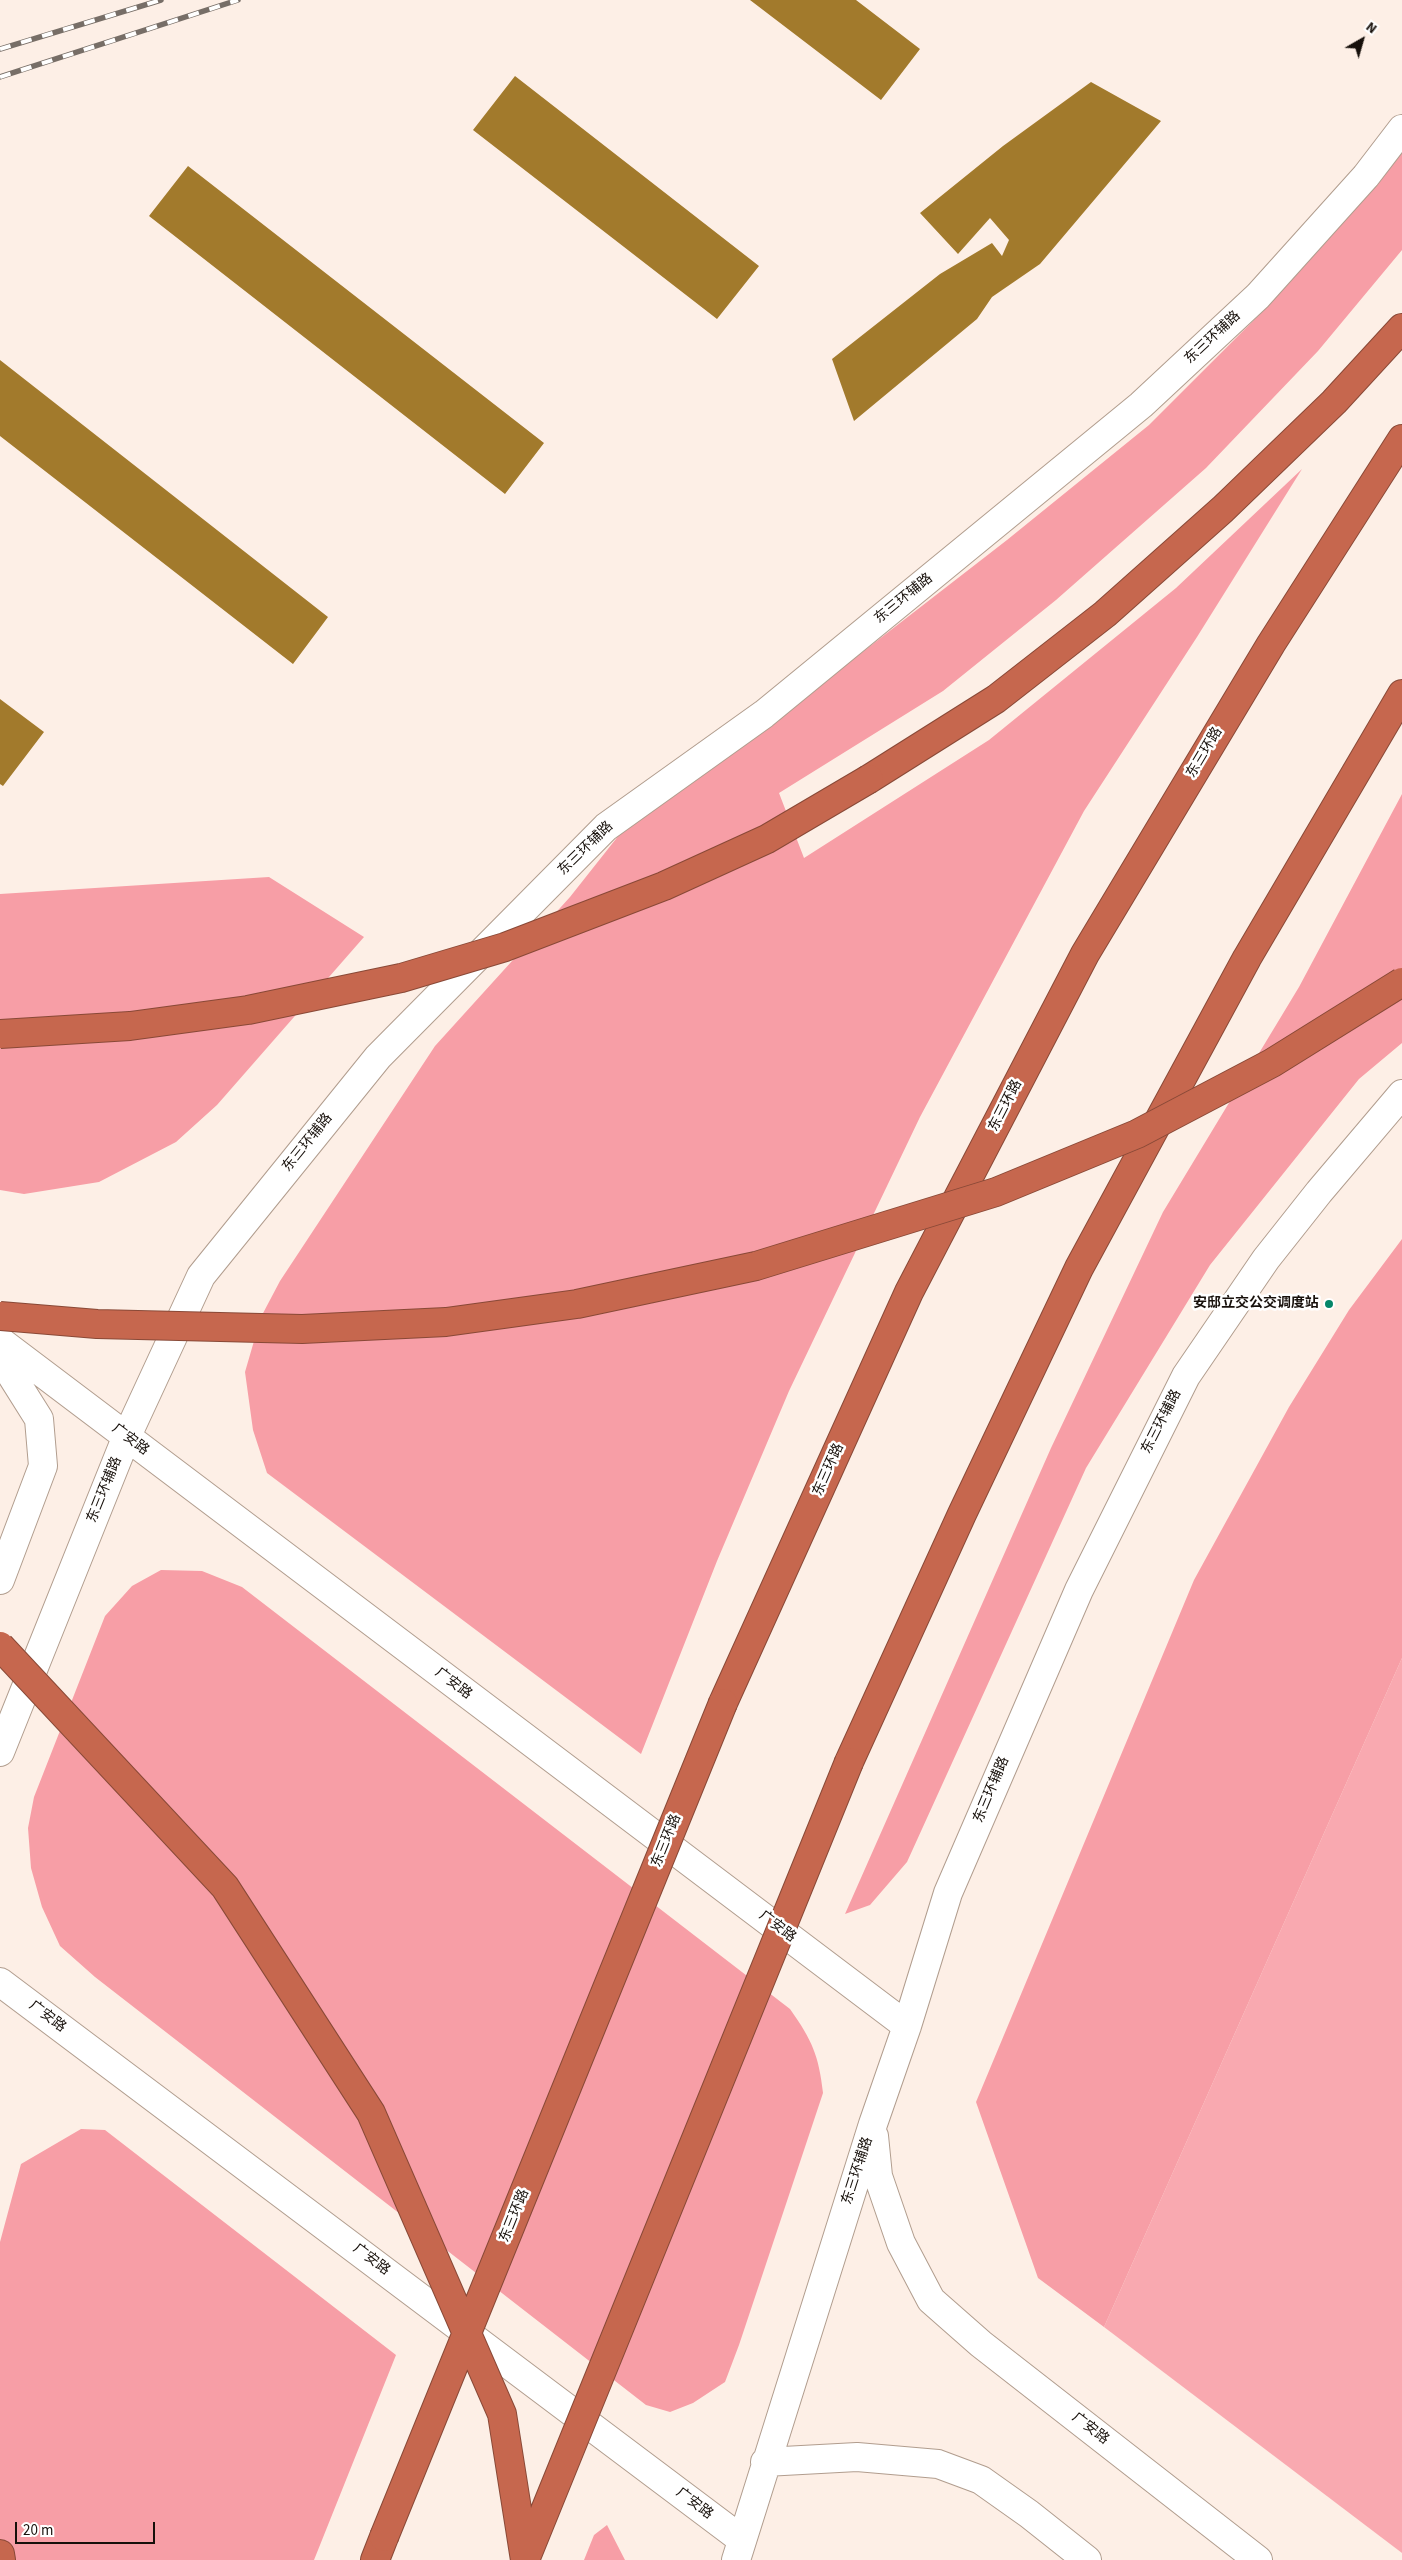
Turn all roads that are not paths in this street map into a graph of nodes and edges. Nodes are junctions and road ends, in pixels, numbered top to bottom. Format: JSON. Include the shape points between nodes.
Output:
{"nodes":[{"id":1,"x":1402,"y":129,"type":"edge"},
{"id":2,"x":1402,"y":328,"type":"edge"},
{"id":3,"x":1402,"y":439,"type":"edge"},
{"id":4,"x":1402,"y":694,"type":"edge"},
{"id":5,"x":1402,"y":982,"type":"edge"},
{"id":6,"x":0,"y":1034,"type":"edge"},
{"id":7,"x":1402,"y":1094,"type":"edge"},
{"id":8,"x":0,"y":1316,"type":"edge"},
{"id":9,"x":0,"y":1341,"type":"edge"},
{"id":10,"x":0,"y":1357,"type":"edge"},
{"id":11,"x":126,"y":1438,"type":"junction"},
{"id":12,"x":0,"y":1580,"type":"edge"},
{"id":13,"x":0,"y":1646,"type":"edge"},
{"id":14,"x":0,"y":1752,"type":"edge"},
{"id":15,"x":0,"y":1982,"type":"edge"},
{"id":16,"x":908,"y":2026,"type":"junction"},
{"id":17,"x":873,"y":2124,"type":"junction"},
{"id":18,"x":765,"y":2462,"type":"junction"},
{"id":19,"x":380,"y":2548,"type":"edge"},
{"id":20,"x":739,"y":2549,"type":"edge"},
{"id":21,"x":0,"y":2554,"type":"edge"},
{"id":22,"x":1,"y":2560,"type":"edge"},
{"id":23,"x":525,"y":2560,"type":"edge"},
{"id":24,"x":1087,"y":2560,"type":"edge"},
{"id":25,"x":1258,"y":2560,"type":"edge"}],
"edges":[{"from":1,"to":11,"type":"main road","name":"东三环辅路","via":[[1366,176],[1258,296],[1140,405],[764,714],[606,827],[378,1057],[202,1276]]},
{"from":2,"to":6,"type":"highway","bridge":true,"via":[[1313,422],[1223,509],[1105,614],[996,699],[767,839],[664,886],[505,947],[410,975],[248,1010],[130,1026]]},
{"from":3,"to":19,"type":"highway","name":"东三环路","bridge":true,"via":[[1271,644],[1084,954],[909,1292],[723,1704]]},
{"from":4,"to":23,"type":"highway","bridge":true,"via":[[1247,958],[1079,1268],[962,1514],[849,1762]]},
{"from":5,"to":8,"type":"highway","bridge":true,"via":[[1272,1063],[1137,1134],[996,1192],[756,1266],[577,1304],[446,1322],[302,1329],[97,1324]]},
{"from":7,"to":16,"type":"main road","name":"东三环辅路","via":[[1266,1259],[1186,1376],[1078,1590],[951,1884]]},
{"from":9,"to":11,"type":"main road","name":"广安路"},
{"from":10,"to":12,"type":"main road","via":[[39,1420],[43,1466]]},
{"from":11,"to":14,"type":"main road","name":"东三环辅路"},
{"from":11,"to":16,"type":"main road","name":"广安路"},
{"from":13,"to":23,"type":"highway","bridge":true,"via":[[225,1887],[371,2113],[502,2414]]},
{"from":15,"to":20,"type":"main road","name":"广安路"},
{"from":16,"to":17,"type":"main road","name":"东三环辅路"},
{"from":17,"to":18,"type":"main road","name":"东三环辅路"},
{"from":17,"to":25,"type":"main road","name":"广安路","via":[[881,2185],[900,2243],[931,2300],[981,2344]]},
{"from":18,"to":20,"type":"main road","name":"东三环辅路"},
{"from":18,"to":24,"type":"main road","via":[[857,2457],[938,2464],[981,2480]]},
{"from":21,"to":22,"type":"highway"}]}
